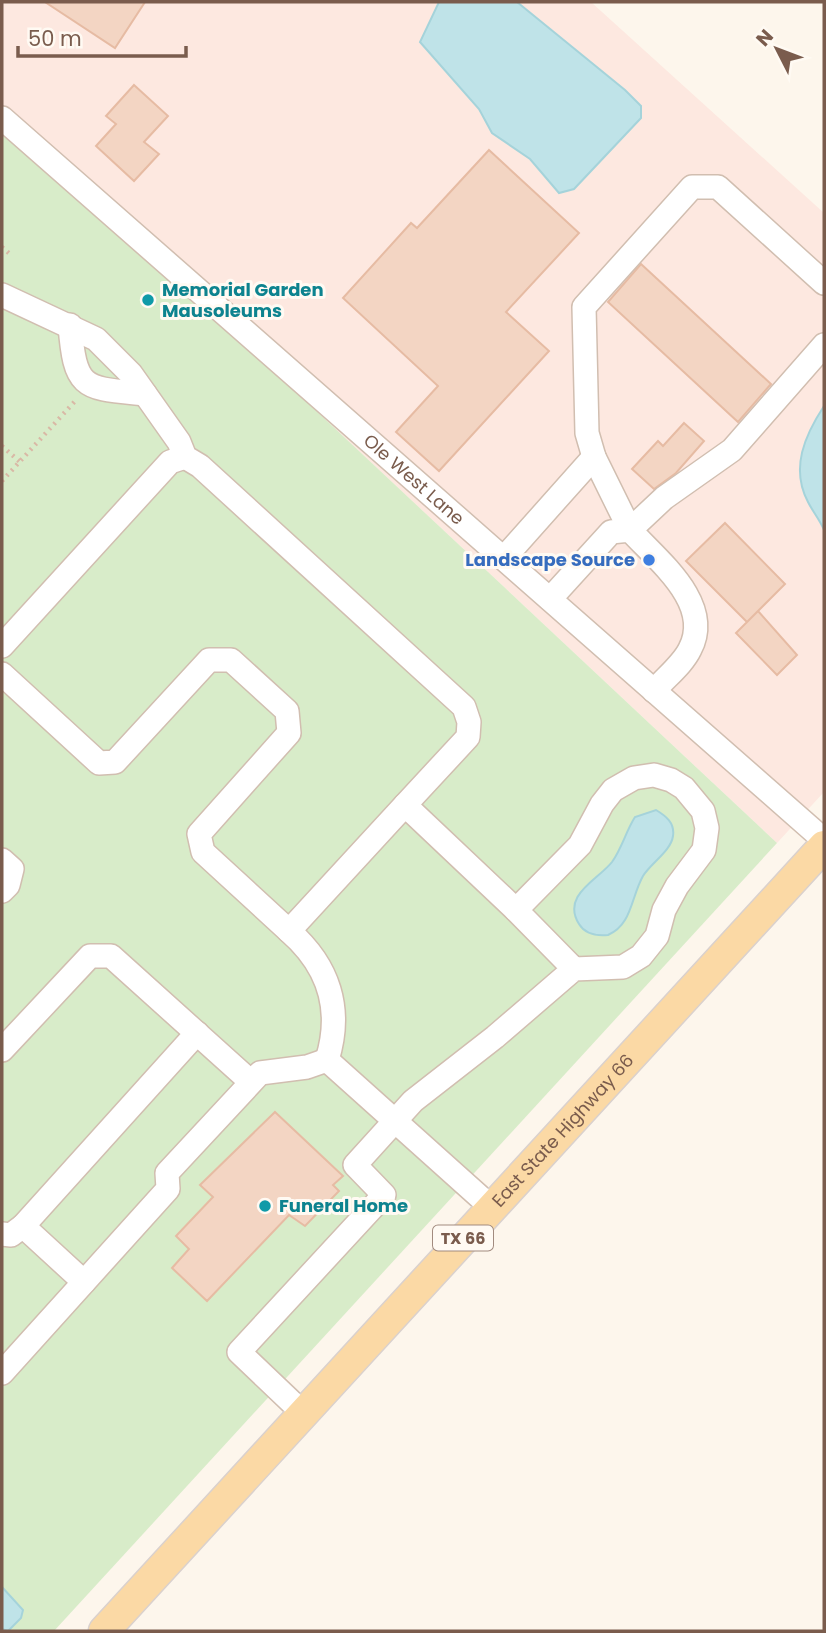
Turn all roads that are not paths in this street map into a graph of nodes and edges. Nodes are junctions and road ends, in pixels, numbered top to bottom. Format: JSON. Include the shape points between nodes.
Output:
{"nodes":[{"id":1,"x":2,"y":118,"type":"edge"},
{"id":2,"x":824,"y":283,"type":"edge"},
{"id":3,"x":5,"y":303,"type":"edge"},
{"id":4,"x":70,"y":325,"type":"junction"},
{"id":5,"x":824,"y":345,"type":"edge"},
{"id":6,"x":145,"y":394,"type":"junction"},
{"id":7,"x":185,"y":457,"type":"junction"},
{"id":8,"x":594,"y":457,"type":"junction"},
{"id":9,"x":630,"y":530,"type":"junction"},
{"id":10,"x":504,"y":558,"type":"junction"},
{"id":11,"x":550,"y":599,"type":"junction"},
{"id":12,"x":2,"y":646,"type":"edge"},
{"id":13,"x":2,"y":674,"type":"edge"},
{"id":14,"x":654,"y":691,"type":"junction"},
{"id":15,"x":405,"y":805,"type":"junction"},
{"id":16,"x":824,"y":840,"type":"edge"},
{"id":17,"x":824,"y":846,"type":"edge"},
{"id":18,"x":2,"y":860,"type":"edge"},
{"id":19,"x":2,"y":891,"type":"edge"},
{"id":20,"x":516,"y":910,"type":"junction"},
{"id":21,"x":289,"y":931,"type":"junction"},
{"id":22,"x":574,"y":969,"type":"junction"},
{"id":23,"x":197,"y":1033,"type":"junction"},
{"id":24,"x":2,"y":1050,"type":"edge"},
{"id":25,"x":327,"y":1060,"type":"junction"},
{"id":26,"x":251,"y":1082,"type":"junction"},
{"id":27,"x":396,"y":1120,"type":"junction"},
{"id":28,"x":491,"y":1208,"type":"junction"},
{"id":29,"x":23,"y":1226,"type":"junction"},
{"id":30,"x":2,"y":1234,"type":"edge"},
{"id":31,"x":84,"y":1282,"type":"junction"},
{"id":32,"x":2,"y":1373,"type":"edge"},
{"id":33,"x":303,"y":1413,"type":"junction"},
{"id":34,"x":104,"y":1631,"type":"edge"}],
"edges":[{"from":1,"to":10,"type":"street","name":"Ole West Lane"},
{"from":2,"to":8,"type":"street","via":[[719,187],[692,187],[584,307],[587,433]]},
{"from":3,"to":4,"type":"street"},
{"from":4,"to":6,"type":"street","via":[[96,340]]},
{"from":4,"to":6,"type":"street","via":[[72,358],[89,386]]},
{"from":5,"to":9,"type":"street","via":[[732,450],[664,498]]},
{"from":6,"to":7,"type":"street"},
{"from":7,"to":12,"type":"street","via":[[170,462]]},
{"from":7,"to":15,"type":"street","via":[[464,707],[468,737]]},
{"from":8,"to":9,"type":"street"},
{"from":8,"to":10,"type":"street"},
{"from":9,"to":11,"type":"street","via":[[611,532]]},
{"from":9,"to":14,"type":"street","via":[[687,592],[697,631],[690,651]]},
{"from":10,"to":11,"type":"street","name":"Ole West Lane"},
{"from":11,"to":14,"type":"street","name":"Ole West Lane"},
{"from":13,"to":21,"type":"street","via":[[99,763],[115,762],[209,660],[231,660],[287,711],[289,733],[199,834],[203,852]]},
{"from":14,"to":16,"type":"street","name":"Ole West Lane"},
{"from":15,"to":20,"type":"street"},
{"from":15,"to":21,"type":"street"},
{"from":17,"to":28,"type":"main road","name":"East State Highway 66","number":"TX 66"},
{"from":18,"to":19,"type":"street","via":[[12,869]]},
{"from":20,"to":22,"type":"street"},
{"from":20,"to":22,"type":"street","via":[[580,845],[613,790],[634,778],[654,775],[684,788],[703,811],[707,828],[704,850],[677,886],[657,936],[641,956],[622,967]]},
{"from":21,"to":25,"type":"street","via":[[311,950],[327,983],[334,1035]]},
{"from":22,"to":27,"type":"street","via":[[441,1077]]},
{"from":23,"to":24,"type":"street","via":[[111,956],[90,956]]},
{"from":23,"to":26,"type":"street"},
{"from":23,"to":29,"type":"street"},
{"from":25,"to":26,"type":"street","via":[[260,1073]]},
{"from":25,"to":27,"type":"street"},
{"from":26,"to":31,"type":"street","via":[[167,1173],[168,1189]]},
{"from":27,"to":28,"type":"street"},
{"from":27,"to":33,"type":"street","via":[[355,1166],[384,1195],[239,1352]]},
{"from":28,"to":33,"type":"main road","name":"East State Highway 66","number":"TX 66"},
{"from":29,"to":30,"type":"street","via":[[11,1236]]},
{"from":29,"to":31,"type":"street"},
{"from":31,"to":32,"type":"street"},
{"from":33,"to":34,"type":"main road","name":"East State Highway 66","number":"TX 66"}]}
